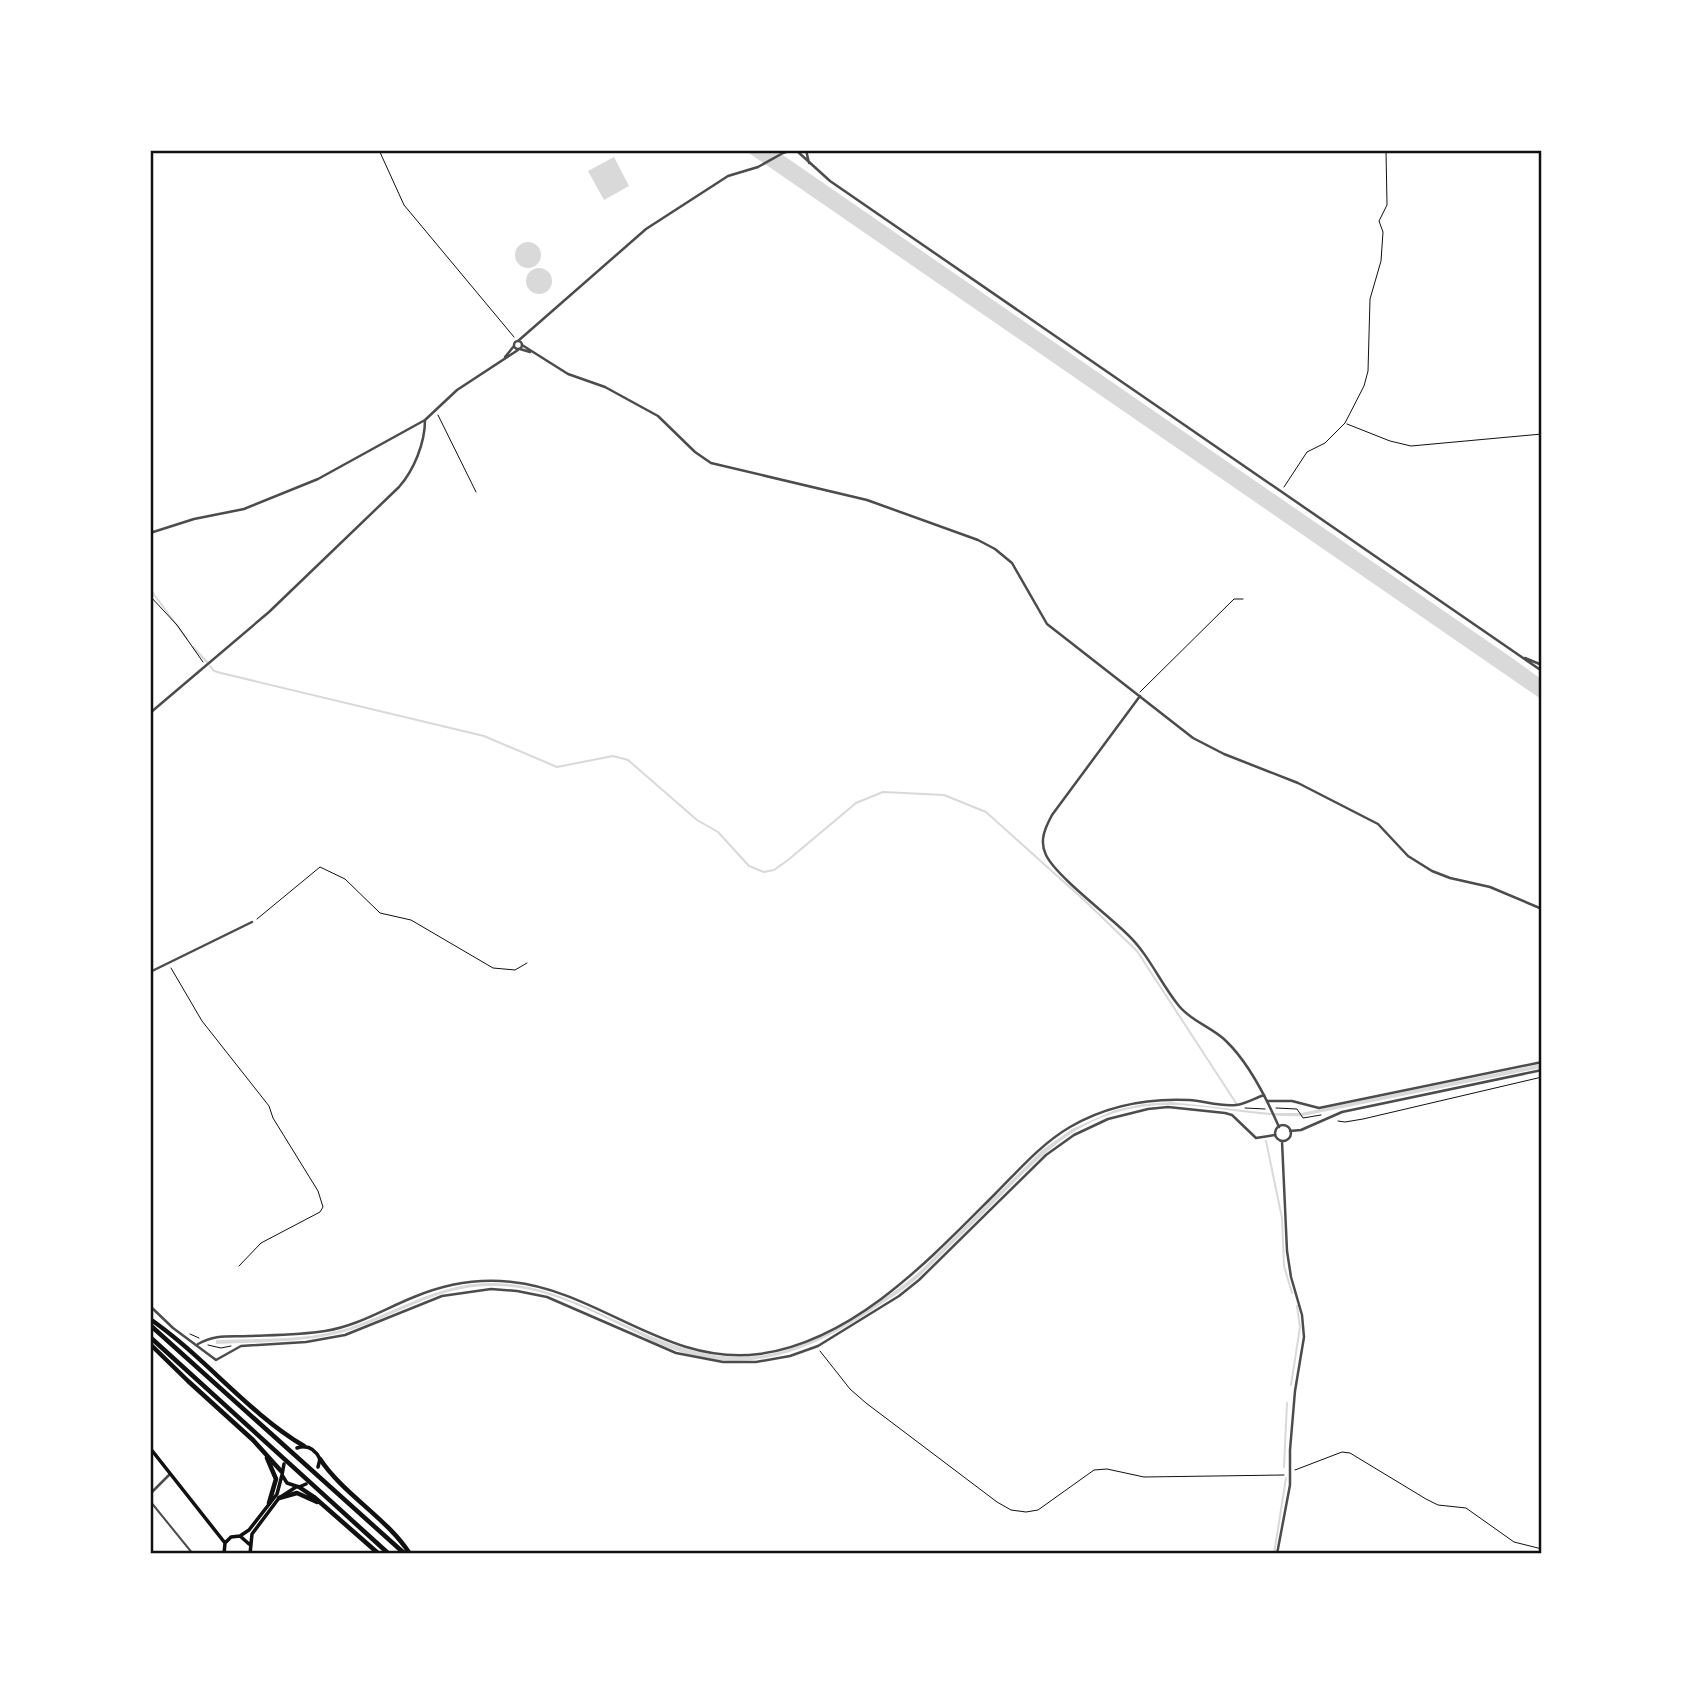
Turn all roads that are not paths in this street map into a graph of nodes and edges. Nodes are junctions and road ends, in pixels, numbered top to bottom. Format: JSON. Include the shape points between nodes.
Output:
{"nodes":[{"id":1,"x":804,"y":150,"type":"edge"},
{"id":2,"x":795,"y":151,"type":"edge"},
{"id":3,"x":784,"y":152,"type":"edge"},
{"id":4,"x":809,"y":163,"type":"junction"},
{"id":5,"x":519,"y":345,"type":"junction"},
{"id":6,"x":504,"y":359,"type":"junction"},
{"id":7,"x":425,"y":420,"type":"junction"},
{"id":8,"x":150,"y":533,"type":"edge"},
{"id":9,"x":1521,"y":657,"type":"junction"},
{"id":10,"x":1542,"y":665,"type":"edge"},
{"id":11,"x":1542,"y":671,"type":"edge"},
{"id":12,"x":1139,"y":695,"type":"junction"},
{"id":13,"x":150,"y":713,"type":"edge"},
{"id":14,"x":1542,"y":909,"type":"edge"},
{"id":15,"x":252,"y":922,"type":"road end"},
{"id":16,"x":150,"y":972,"type":"edge"},
{"id":17,"x":1542,"y":1062,"type":"edge"},
{"id":18,"x":1542,"y":1070,"type":"edge"},
{"id":19,"x":1264,"y":1095,"type":"junction"},
{"id":20,"x":1267,"y":1101,"type":"junction"},
{"id":21,"x":1279,"y":1127,"type":"junction"},
{"id":22,"x":1290,"y":1132,"type":"junction"},
{"id":23,"x":1275,"y":1135,"type":"junction"},
{"id":24,"x":1282,"y":1141,"type":"junction"},
{"id":25,"x":150,"y":1306,"type":"edge"},
{"id":26,"x":150,"y":1319,"type":"edge"},
{"id":27,"x":150,"y":1325,"type":"edge"},
{"id":28,"x":150,"y":1337,"type":"edge"},
{"id":29,"x":150,"y":1344,"type":"edge"},
{"id":30,"x":198,"y":1344,"type":"junction"},
{"id":31,"x":258,"y":1445,"type":"junction"},
{"id":32,"x":304,"y":1446,"type":"junction"},
{"id":33,"x":150,"y":1448,"type":"edge"},
{"id":34,"x":297,"y":1448,"type":"dead end"},
{"id":35,"x":320,"y":1459,"type":"junction"},
{"id":36,"x":284,"y":1464,"type":"dead end"},
{"id":37,"x":318,"y":1467,"type":"dead end"},
{"id":38,"x":282,"y":1473,"type":"junction"},
{"id":39,"x":170,"y":1474,"type":"junction"},
{"id":40,"x":306,"y":1484,"type":"dead end"},
{"id":41,"x":298,"y":1487,"type":"junction"},
{"id":42,"x":150,"y":1494,"type":"edge"},
{"id":43,"x":279,"y":1498,"type":"junction"},
{"id":44,"x":150,"y":1501,"type":"edge"},
{"id":45,"x":269,"y":1503,"type":"junction"},
{"id":46,"x":327,"y":1508,"type":"junction"},
{"id":47,"x":240,"y":1536,"type":"junction"},
{"id":48,"x":225,"y":1543,"type":"junction"},
{"id":49,"x":249,"y":1544,"type":"junction"},
{"id":50,"x":193,"y":1553,"type":"edge"},
{"id":51,"x":224,"y":1553,"type":"edge"},
{"id":52,"x":250,"y":1553,"type":"edge"},
{"id":53,"x":379,"y":1553,"type":"edge"},
{"id":54,"x":389,"y":1553,"type":"edge"},
{"id":55,"x":407,"y":1553,"type":"edge"},
{"id":56,"x":1277,"y":1553,"type":"edge"}],
"edges":[{"from":1,"to":2,"type":"street"},
{"from":1,"to":4,"type":"street"},
{"from":2,"to":3,"type":"street"},
{"from":2,"to":4,"type":"street"},
{"from":3,"to":5,"type":"street","via":[[758,167],[728,176],[646,229]]},
{"from":4,"to":9,"type":"street"},
{"from":5,"to":6,"type":"street"},
{"from":5,"to":6,"type":"street"},
{"from":5,"to":12,"type":"street","via":[[568,374],[606,387],[658,416],[711,463],[867,500],[995,549],[1018,572],[1047,624]]},
{"from":6,"to":7,"type":"street","via":[[457,390]]},
{"from":7,"to":8,"type":"street","via":[[318,479],[244,509]]},
{"from":7,"to":13,"type":"street","via":[[409,476],[269,612]]},
{"from":9,"to":10,"type":"street"},
{"from":9,"to":11,"type":"street"},
{"from":12,"to":14,"type":"street","via":[[1209,747],[1298,783],[1378,824],[1420,865]]},
{"from":12,"to":19,"type":"street","via":[[1052,815],[1045,827],[1043,848],[1054,867],[1139,945],[1179,1006],[1226,1040]]},
{"from":15,"to":16,"type":"street"},
{"from":17,"to":20,"type":"street","via":[[1319,1108]]},
{"from":18,"to":22,"type":"street","via":[[1342,1112]]},
{"from":19,"to":20,"type":"street"},
{"from":19,"to":30,"type":"street","via":[[1237,1105],[1147,1101],[1105,1111],[1077,1124],[1040,1149],[906,1280],[827,1331],[783,1349],[736,1355],[691,1349],[550,1289],[490,1280],[440,1287],[330,1330],[226,1335]]},
{"from":20,"to":21,"type":"street"},
{"from":21,"to":22,"type":"street","via":[[1286,1126]]},
{"from":21,"to":23,"type":"street"},
{"from":22,"to":24,"type":"street","via":[[1289,1139]]},
{"from":23,"to":24,"type":"street"},
{"from":23,"to":30,"type":"street","via":[[1256,1138],[1225,1113],[1168,1108],[1128,1112],[1089,1126],[1046,1155],[910,1288],[818,1346],[773,1360],[706,1360],[664,1349],[547,1297],[491,1289],[442,1296],[345,1335],[241,1346],[216,1360]]},
{"from":24,"to":56,"type":"street","via":[[1287,1251],[1304,1337],[1295,1391],[1290,1485]]},
{"from":25,"to":30,"type":"street"},
{"from":26,"to":32,"type":"highway"},
{"from":27,"to":55,"type":"highway"},
{"from":28,"to":54,"type":"highway"},
{"from":29,"to":31,"type":"highway"},
{"from":31,"to":38,"type":"highway"},
{"from":31,"to":45,"type":"highway","via":[[276,1475]]},
{"from":32,"to":34,"type":"main road"},
{"from":32,"to":35,"type":"main road"},
{"from":33,"to":39,"type":"main road"},
{"from":35,"to":37,"type":"main road"},
{"from":35,"to":55,"type":"highway","via":[[333,1479]]},
{"from":36,"to":38,"type":"main road"},
{"from":38,"to":41,"type":"main road","via":[[287,1483]]},
{"from":38,"to":45,"type":"main road","via":[[277,1494]]},
{"from":39,"to":42,"type":"street"},
{"from":39,"to":48,"type":"main road"},
{"from":40,"to":41,"type":"main road"},
{"from":41,"to":43,"type":"main road"},
{"from":41,"to":46,"type":"highway"},
{"from":43,"to":46,"type":"highway","via":[[297,1493]]},
{"from":43,"to":49,"type":"main road"},
{"from":44,"to":50,"type":"street"},
{"from":45,"to":47,"type":"main road"},
{"from":46,"to":53,"type":"highway"},
{"from":47,"to":48,"type":"main road"},
{"from":47,"to":49,"type":"main road"},
{"from":48,"to":51,"type":"main road"},
{"from":49,"to":52,"type":"main road"}]}
